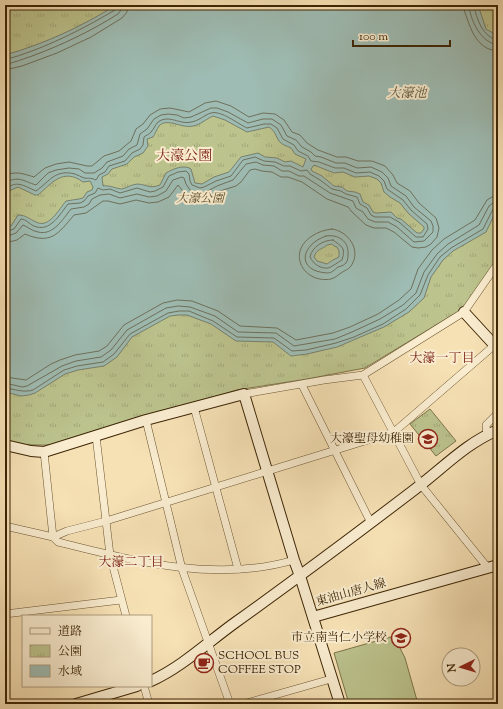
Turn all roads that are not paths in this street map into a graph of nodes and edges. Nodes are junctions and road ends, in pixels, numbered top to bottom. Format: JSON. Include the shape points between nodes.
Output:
{"nodes":[{"id":1,"x":498,"y":263,"type":"edge"},
{"id":2,"x":464,"y":312,"type":"junction"},
{"id":3,"x":497,"y":346,"type":"edge"},
{"id":4,"x":363,"y":375,"type":"junction"},
{"id":5,"x":302,"y":385,"type":"junction"},
{"id":6,"x":244,"y":394,"type":"junction"},
{"id":7,"x":194,"y":408,"type":"junction"},
{"id":8,"x":498,"y":414,"type":"edge"},
{"id":9,"x":146,"y":420,"type":"junction"},
{"id":10,"x":498,"y":430,"type":"edge"},
{"id":11,"x":394,"y":432,"type":"junction"},
{"id":12,"x":487,"y":435,"type":"junction"},
{"id":13,"x":96,"y":436,"type":"junction"},
{"id":14,"x":5,"y":445,"type":"edge"},
{"id":15,"x":335,"y":450,"type":"junction"},
{"id":16,"x":44,"y":452,"type":"junction"},
{"id":17,"x":268,"y":471,"type":"junction"},
{"id":18,"x":421,"y":485,"type":"junction"},
{"id":19,"x":216,"y":487,"type":"junction"},
{"id":20,"x":166,"y":502,"type":"junction"},
{"id":21,"x":106,"y":521,"type":"junction"},
{"id":22,"x":371,"y":523,"type":"junction"},
{"id":23,"x":5,"y":526,"type":"edge"},
{"id":24,"x":53,"y":537,"type":"junction"},
{"id":25,"x":110,"y":555,"type":"junction"},
{"id":26,"x":294,"y":560,"type":"junction"},
{"id":27,"x":493,"y":567,"type":"edge"},
{"id":28,"x":182,"y":568,"type":"junction"},
{"id":29,"x":238,"y":569,"type":"junction"},
{"id":30,"x":300,"y":576,"type":"junction"},
{"id":31,"x":121,"y":600,"type":"junction"},
{"id":32,"x":5,"y":614,"type":"edge"},
{"id":33,"x":126,"y":615,"type":"edge"},
{"id":34,"x":313,"y":617,"type":"junction"},
{"id":35,"x":208,"y":642,"type":"junction"},
{"id":36,"x":331,"y":678,"type":"junction"},
{"id":37,"x":152,"y":680,"type":"edge"},
{"id":38,"x":134,"y":687,"type":"edge"},
{"id":39,"x":144,"y":687,"type":"edge"},
{"id":40,"x":498,"y":703,"type":"edge"},
{"id":41,"x":77,"y":704,"type":"edge"},
{"id":42,"x":149,"y":704,"type":"edge"},
{"id":43,"x":230,"y":704,"type":"edge"},
{"id":44,"x":243,"y":704,"type":"edge"},
{"id":45,"x":340,"y":704,"type":"edge"},
{"id":46,"x":494,"y":704,"type":"edge"}],
"edges":[{"from":1,"to":2,"type":"street"},
{"from":2,"to":3,"type":"street"},
{"from":2,"to":4,"type":"street"},
{"from":3,"to":11,"type":"street"},
{"from":4,"to":5,"type":"street"},
{"from":4,"to":11,"type":"street"},
{"from":5,"to":6,"type":"street"},
{"from":5,"to":15,"type":"street"},
{"from":6,"to":7,"type":"street"},
{"from":6,"to":17,"type":"street","name":"東油山唐人線"},
{"from":7,"to":9,"type":"street"},
{"from":7,"to":19,"type":"street"},
{"from":8,"to":12,"type":"street","via":[[486,425]]},
{"from":9,"to":13,"type":"street"},
{"from":9,"to":20,"type":"street"},
{"from":10,"to":12,"type":"street"},
{"from":11,"to":15,"type":"street"},
{"from":11,"to":18,"type":"street"},
{"from":12,"to":18,"type":"street","via":[[464,449]]},
{"from":13,"to":16,"type":"street"},
{"from":13,"to":21,"type":"street"},
{"from":14,"to":16,"type":"street"},
{"from":15,"to":17,"type":"street"},
{"from":15,"to":22,"type":"street"},
{"from":16,"to":24,"type":"street"},
{"from":17,"to":19,"type":"street"},
{"from":17,"to":26,"type":"street","name":"東油山唐人線"},
{"from":18,"to":22,"type":"street"},
{"from":18,"to":27,"type":"street"},
{"from":19,"to":20,"type":"street"},
{"from":19,"to":29,"type":"street"},
{"from":20,"to":21,"type":"street"},
{"from":20,"to":28,"type":"street"},
{"from":21,"to":24,"type":"street"},
{"from":21,"to":25,"type":"street"},
{"from":22,"to":30,"type":"street"},
{"from":23,"to":24,"type":"street"},
{"from":24,"to":25,"type":"street","via":[[58,542]]},
{"from":25,"to":28,"type":"street"},
{"from":25,"to":31,"type":"street"},
{"from":26,"to":29,"type":"street"},
{"from":26,"to":30,"type":"street","name":"東油山唐人線"},
{"from":27,"to":34,"type":"street","name":"東油山唐人線"},
{"from":28,"to":29,"type":"street"},
{"from":28,"to":35,"type":"street"},
{"from":30,"to":34,"type":"street","name":"東油山唐人線"},
{"from":30,"to":35,"type":"street"},
{"from":31,"to":32,"type":"street"},
{"from":31,"to":33,"type":"street"},
{"from":34,"to":36,"type":"street"},
{"from":35,"to":37,"type":"street","via":[[175,668]]},
{"from":35,"to":43,"type":"street"},
{"from":36,"to":44,"type":"street"},
{"from":36,"to":45,"type":"street"},
{"from":38,"to":41,"type":"street"},
{"from":39,"to":42,"type":"street"},
{"from":40,"to":46,"type":"street"}]}
